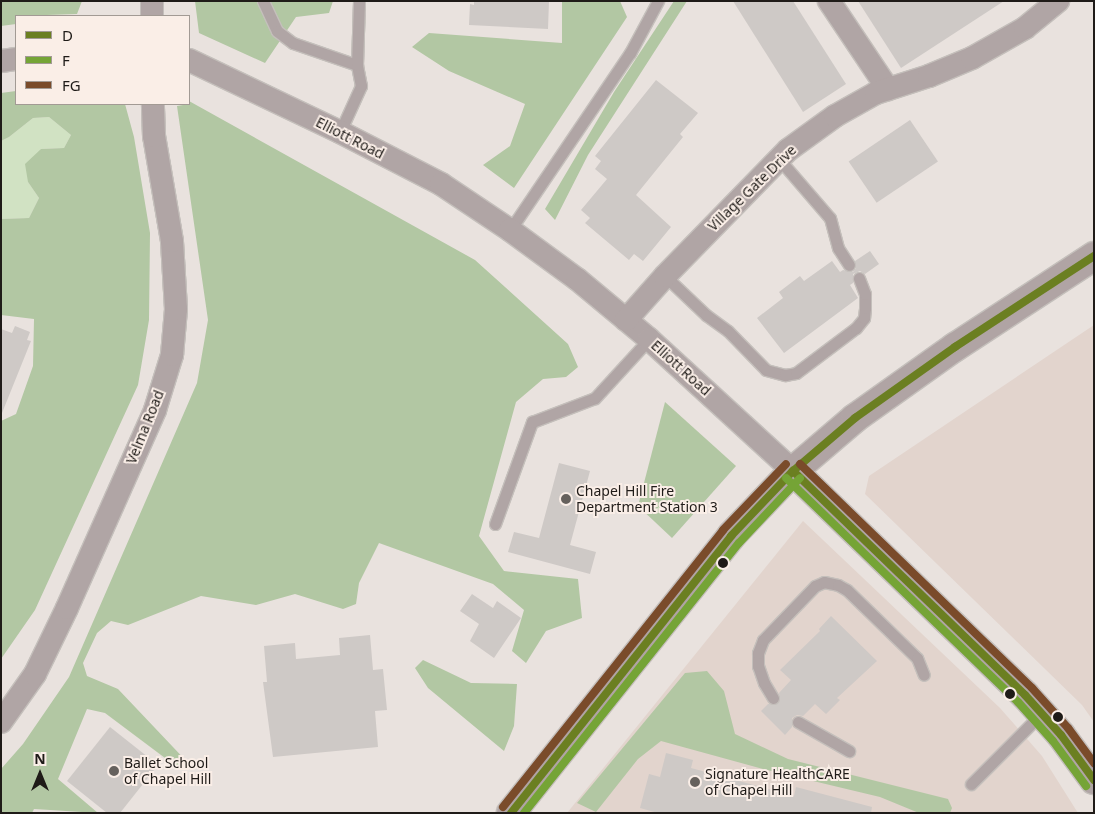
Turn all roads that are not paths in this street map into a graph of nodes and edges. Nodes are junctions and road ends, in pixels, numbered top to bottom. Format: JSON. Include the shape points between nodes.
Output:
{"nodes":[{"id":1,"x":152,"y":1,"type":"edge"},
{"id":2,"x":264,"y":1,"type":"edge"},
{"id":3,"x":359,"y":1,"type":"edge"},
{"id":4,"x":658,"y":1,"type":"edge"},
{"id":5,"x":829,"y":1,"type":"edge"},
{"id":6,"x":1058,"y":1,"type":"edge"},
{"id":7,"x":152,"y":15,"type":"edge"},
{"id":8,"x":15,"y":59,"type":"edge"},
{"id":9,"x":190,"y":60,"type":"edge"},
{"id":10,"x":1,"y":61,"type":"edge"},
{"id":11,"x":357,"y":65,"type":"junction"},
{"id":12,"x":888,"y":89,"type":"junction"},
{"id":13,"x":153,"y":105,"type":"edge"},
{"id":14,"x":340,"y":132,"type":"junction"},
{"id":15,"x":779,"y":159,"type":"junction"},
{"id":16,"x":510,"y":230,"type":"junction"},
{"id":17,"x":1094,"y":256,"type":"edge"},
{"id":18,"x":850,"y":265,"type":"dead end"},
{"id":19,"x":665,"y":276,"type":"junction"},
{"id":20,"x":858,"y":278,"type":"dead end"},
{"id":21,"x":626,"y":320,"type":"junction"},
{"id":22,"x":648,"y":339,"type":"junction"},
{"id":23,"x":792,"y":470,"type":"junction"},
{"id":24,"x":495,"y":524,"type":"dead end"},
{"id":25,"x":924,"y":675,"type":"dead end"},
{"id":26,"x":774,"y":698,"type":"dead end"},
{"id":27,"x":1042,"y":712,"type":"junction"},
{"id":28,"x":1,"y":722,"type":"edge"},
{"id":29,"x":798,"y":722,"type":"dead end"},
{"id":30,"x":849,"y":751,"type":"dead end"},
{"id":31,"x":1094,"y":780,"type":"edge"},
{"id":32,"x":972,"y":784,"type":"dead end"},
{"id":33,"x":511,"y":813,"type":"edge"}],
"edges":[{"from":1,"to":7,"type":"street"},
{"from":2,"to":11,"type":"lane","via":[[277,31],[293,43]]},
{"from":3,"to":11,"type":"lane"},
{"from":4,"to":16,"type":"lane","via":[[630,52]]},
{"from":5,"to":12,"type":"street"},
{"from":6,"to":12,"type":"street","name":"Village Gate Drive","via":[[1025,28],[972,58]]},
{"from":8,"to":10,"type":"street"},
{"from":9,"to":14,"type":"street","name":"Elliott Road"},
{"from":11,"to":14,"type":"lane","via":[[361,86]]},
{"from":12,"to":15,"type":"street","name":"Village Gate Drive","via":[[835,116]]},
{"from":13,"to":28,"type":"street","name":"Velma Road","via":[[154,136],[172,241],[176,309],[172,355],[155,410],[67,608],[35,674]]},
{"from":14,"to":16,"type":"street","name":"Elliott Road","via":[[441,184]]},
{"from":15,"to":18,"type":"lane","via":[[830,218],[838,248]]},
{"from":15,"to":19,"type":"street","name":"Village Gate Drive"},
{"from":16,"to":21,"type":"street","name":"Elliott Road"},
{"from":17,"to":23,"type":"main road","via":[[955,347],[855,418]]},
{"from":19,"to":20,"type":"lane","via":[[728,331],[766,370],[785,375],[796,373],[856,328],[864,318],[865,294]]},
{"from":19,"to":21,"type":"street","name":"Village Gate Drive"},
{"from":21,"to":22,"type":"street","name":"Elliott Road"},
{"from":22,"to":23,"type":"street","name":"Elliott Road"},
{"from":22,"to":24,"type":"lane","via":[[595,398],[532,422]]},
{"from":23,"to":27,"type":"street","name":"Elliott Road"},
{"from":23,"to":33,"type":"main road","via":[[731,536]]},
{"from":25,"to":26,"type":"lane","via":[[917,658],[847,590],[838,584],[824,582],[815,586],[763,640],[758,666]]},
{"from":27,"to":31,"type":"street","name":"Elliott Road"},
{"from":27,"to":32,"type":"lane"},
{"from":29,"to":30,"type":"lane"}]}
